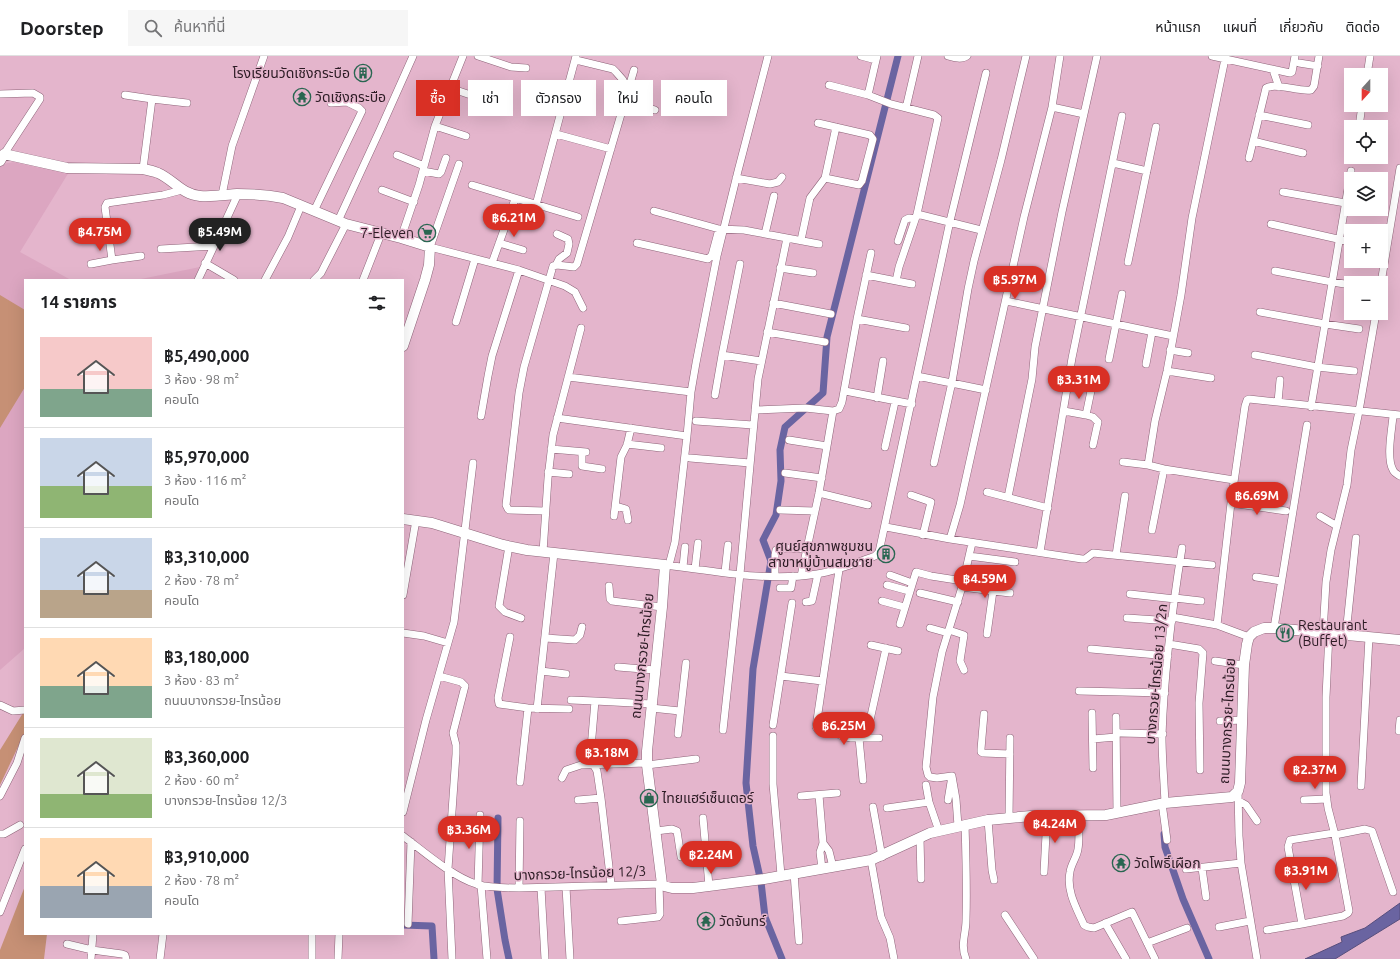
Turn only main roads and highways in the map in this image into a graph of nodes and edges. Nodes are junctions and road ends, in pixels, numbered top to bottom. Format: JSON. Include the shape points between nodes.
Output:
{"nodes":[{"id":1,"x":2,"y":157,"type":"edge"},
{"id":2,"x":404,"y":343,"type":"edge"},
{"id":3,"x":404,"y":519,"type":"edge"},
{"id":4,"x":1400,"y":640,"type":"edge"}],
"edges":[{"from":1,"to":2,"type":"main road","via":[[67,168],[143,169],[159,173],[182,190],[201,196],[274,196],[342,223],[430,247],[425,280]]},
{"from":3,"to":4,"type":"main road","name":"ถนนบางกรวย-ไทรน้อย","via":[[432,523],[509,546],[548,553],[673,566],[662,607],[647,764],[660,884],[679,889],[759,879],[871,860],[939,831],[988,820],[1106,815],[1164,803],[1238,796],[1244,665],[1246,648],[1252,634],[1258,630],[1274,628]]}]}
